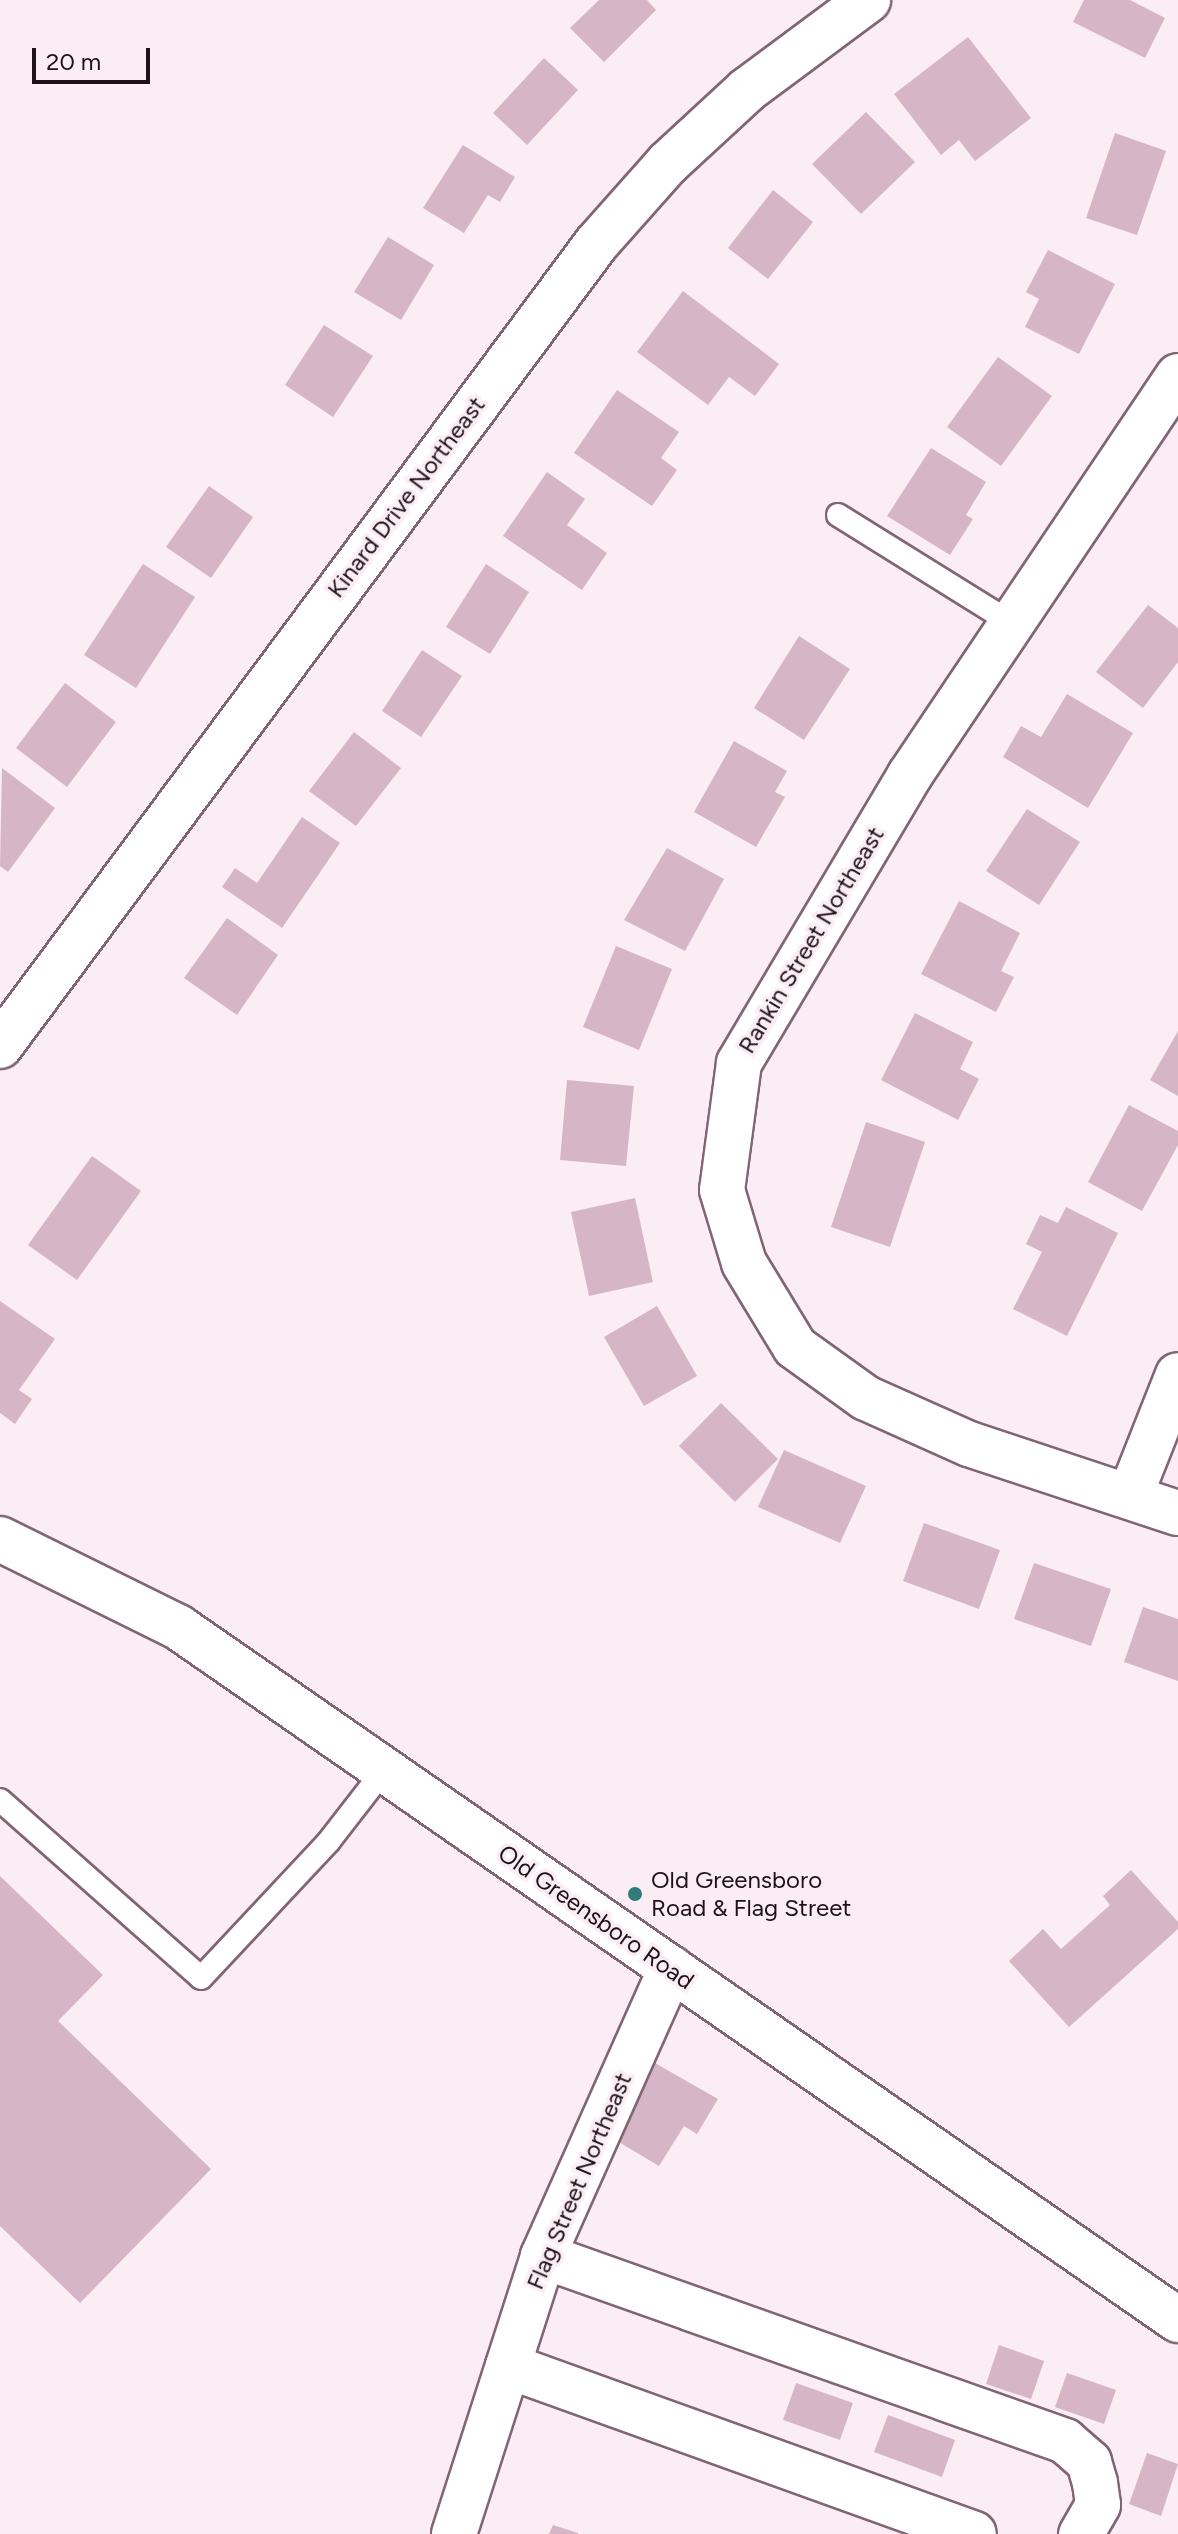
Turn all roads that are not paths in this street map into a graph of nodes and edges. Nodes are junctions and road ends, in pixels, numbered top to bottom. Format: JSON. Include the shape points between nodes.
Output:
{"nodes":[{"id":1,"x":868,"y":0,"type":"edge"},
{"id":2,"x":1178,"y":376,"type":"edge"},
{"id":3,"x":838,"y":515,"type":"dead end"},
{"id":4,"x":1013,"y":624,"type":"junction"},
{"id":5,"x":0,"y":1046,"type":"edge"},
{"id":6,"x":1178,"y":1375,"type":"edge"},
{"id":7,"x":1130,"y":1496,"type":"junction"},
{"id":8,"x":1178,"y":1513,"type":"edge"},
{"id":9,"x":0,"y":1539,"type":"edge"},
{"id":10,"x":384,"y":1770,"type":"junction"},
{"id":11,"x":0,"y":1800,"type":"edge"},
{"id":12,"x":671,"y":1968,"type":"junction"},
{"id":13,"x":543,"y":2256,"type":"junction"},
{"id":14,"x":1178,"y":2320,"type":"edge"},
{"id":15,"x":508,"y":2366,"type":"junction"},
{"id":16,"x":454,"y":2534,"type":"edge"},
{"id":17,"x":974,"y":2534,"type":"edge"},
{"id":18,"x":1081,"y":2534,"type":"edge"}],
"edges":[{"from":1,"to":5,"type":"street","name":"Kinard Drive Northeast","via":[[747,90],[668,163],[596,244]]},
{"from":2,"to":4,"type":"street","name":"Rankin Street Northeast"},
{"from":3,"to":4,"type":"lane"},
{"from":4,"to":7,"type":"street","name":"Rankin Street Northeast","via":[[894,801],[739,1063],[722,1190],[744,1263],[795,1347],[866,1398],[969,1444]]},
{"from":6,"to":7,"type":"street"},
{"from":7,"to":8,"type":"street","name":"Rankin Street Northeast"},
{"from":9,"to":10,"type":"street","name":"Old Greensboro Road","via":[[178,1627]]},
{"from":10,"to":11,"type":"lane","via":[[329,1841],[201,1978]]},
{"from":10,"to":12,"type":"street","name":"Old Greensboro Road"},
{"from":12,"to":13,"type":"street","name":"Flag Street Northeast"},
{"from":12,"to":14,"type":"street","name":"Old Greensboro Road"},
{"from":13,"to":15,"type":"street","name":"Flag Street Northeast"},
{"from":13,"to":18,"type":"street","via":[[1065,2441],[1089,2462],[1095,2483],[1098,2505]]},
{"from":15,"to":16,"type":"street","name":"Flag Street Northeast"},
{"from":15,"to":17,"type":"street"}]}
